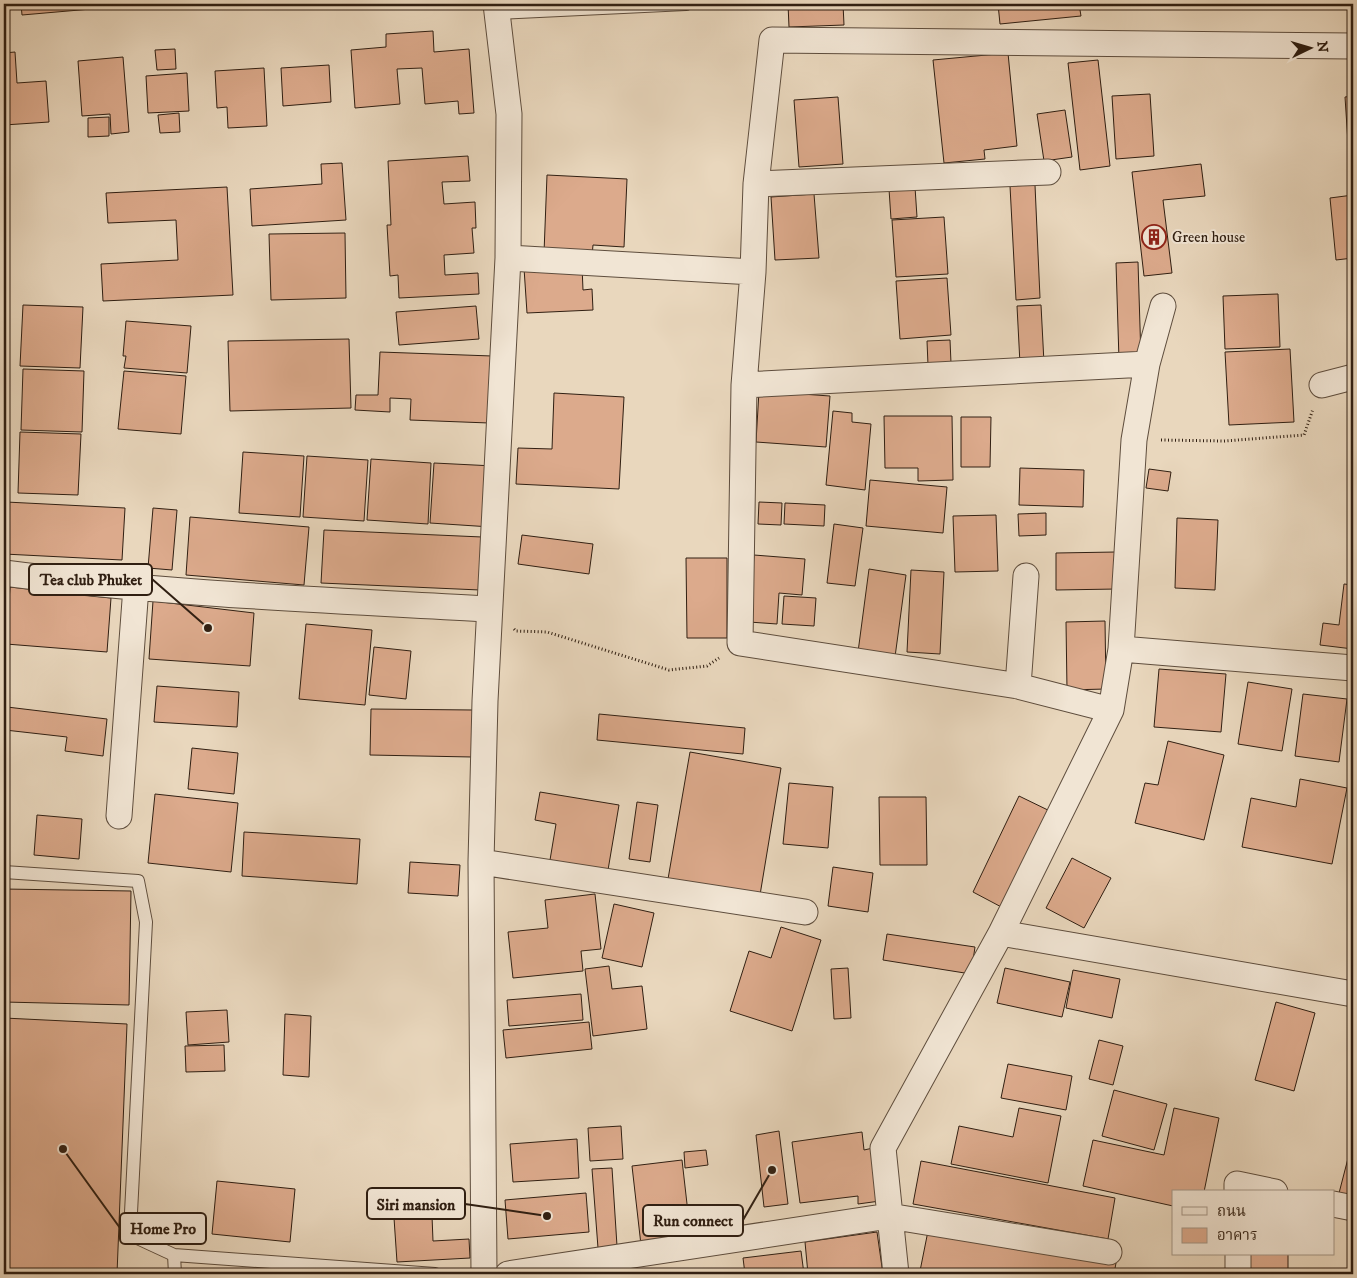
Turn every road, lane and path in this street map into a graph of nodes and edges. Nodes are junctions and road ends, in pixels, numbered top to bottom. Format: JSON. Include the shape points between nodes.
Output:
{"nodes":[{"id":1,"x":686,"y":4,"type":"edge"},
{"id":2,"x":496,"y":8,"type":"edge"},
{"id":3,"x":1353,"y":46,"type":"edge"},
{"id":4,"x":1048,"y":172,"type":"dead end"},
{"id":5,"x":756,"y":184,"type":"junction"},
{"id":6,"x":508,"y":258,"type":"junction"},
{"id":7,"x":753,"y":272,"type":"junction"},
{"id":8,"x":1163,"y":306,"type":"dead end"},
{"id":9,"x":1147,"y":364,"type":"junction"},
{"id":10,"x":1353,"y":377,"type":"edge"},
{"id":11,"x":1322,"y":384,"type":"joint"},
{"id":12,"x":744,"y":385,"type":"junction"},
{"id":13,"x":1134,"y":440,"type":"junction"},
{"id":14,"x":4,"y":573,"type":"edge"},
{"id":15,"x":1026,"y":576,"type":"dead end"},
{"id":16,"x":136,"y":587,"type":"junction"},
{"id":17,"x":489,"y":609,"type":"junction"},
{"id":18,"x":740,"y":643,"type":"junction"},
{"id":19,"x":1121,"y":649,"type":"junction"},
{"id":20,"x":1353,"y":668,"type":"edge"},
{"id":21,"x":1018,"y":686,"type":"junction"},
{"id":22,"x":1111,"y":710,"type":"junction"},
{"id":23,"x":119,"y":816,"type":"dead end"},
{"id":24,"x":482,"y":862,"type":"junction"},
{"id":25,"x":4,"y":872,"type":"edge"},
{"id":26,"x":804,"y":912,"type":"dead end"},
{"id":27,"x":1001,"y":933,"type":"junction"},
{"id":28,"x":1353,"y":994,"type":"edge"},
{"id":29,"x":1237,"y":1190,"type":"edge"},
{"id":30,"x":1266,"y":1190,"type":"edge"},
{"id":31,"x":1334,"y":1204,"type":"edge"},
{"id":32,"x":1353,"y":1208,"type":"edge"},
{"id":33,"x":889,"y":1216,"type":"junction"},
{"id":34,"x":1109,"y":1252,"type":"dead end"},
{"id":35,"x":174,"y":1255,"type":"junction"},
{"id":36,"x":1238,"y":1256,"type":"edge"},
{"id":37,"x":175,"y":1274,"type":"edge"},
{"id":38,"x":436,"y":1274,"type":"edge"},
{"id":39,"x":484,"y":1274,"type":"edge"},
{"id":40,"x":508,"y":1274,"type":"edge"},
{"id":41,"x":896,"y":1274,"type":"edge"},
{"id":42,"x":1238,"y":1274,"type":"edge"}],
"edges":[{"from":1,"to":2,"type":"lane"},
{"from":2,"to":6,"type":"street","via":[[509,114]]},
{"from":3,"to":5,"type":"street","via":[[772,40]]},
{"from":4,"to":5,"type":"street"},
{"from":5,"to":7,"type":"street"},
{"from":6,"to":7,"type":"street"},
{"from":6,"to":17,"type":"street"},
{"from":7,"to":12,"type":"street"},
{"from":8,"to":9,"type":"street"},
{"from":9,"to":12,"type":"street"},
{"from":9,"to":13,"type":"street"},
{"from":10,"to":11,"type":"street"},
{"from":11,"to":13,"type":"path","via":[[1304,435],[1224,441]]},
{"from":12,"to":18,"type":"street"},
{"from":13,"to":19,"type":"street"},
{"from":14,"to":16,"type":"street"},
{"from":15,"to":21,"type":"street"},
{"from":16,"to":17,"type":"street"},
{"from":16,"to":23,"type":"street"},
{"from":17,"to":18,"type":"path","via":[[516,631],[547,632],[669,670],[707,666]]},
{"from":17,"to":24,"type":"street"},
{"from":18,"to":21,"type":"street"},
{"from":19,"to":20,"type":"street"},
{"from":19,"to":22,"type":"street"},
{"from":21,"to":22,"type":"street"},
{"from":22,"to":27,"type":"street"},
{"from":24,"to":26,"type":"street"},
{"from":24,"to":39,"type":"street"},
{"from":25,"to":35,"type":"lane","via":[[138,880],[146,922],[130,1232]]},
{"from":27,"to":28,"type":"street"},
{"from":27,"to":33,"type":"street","via":[[883,1148]]},
{"from":29,"to":30,"type":"street","via":[[1237,1184]]},
{"from":31,"to":32,"type":"street"},
{"from":33,"to":34,"type":"street"},
{"from":33,"to":40,"type":"street"},
{"from":33,"to":41,"type":"street"},
{"from":35,"to":37,"type":"lane"},
{"from":35,"to":38,"type":"lane"},
{"from":36,"to":42,"type":"street"}]}
